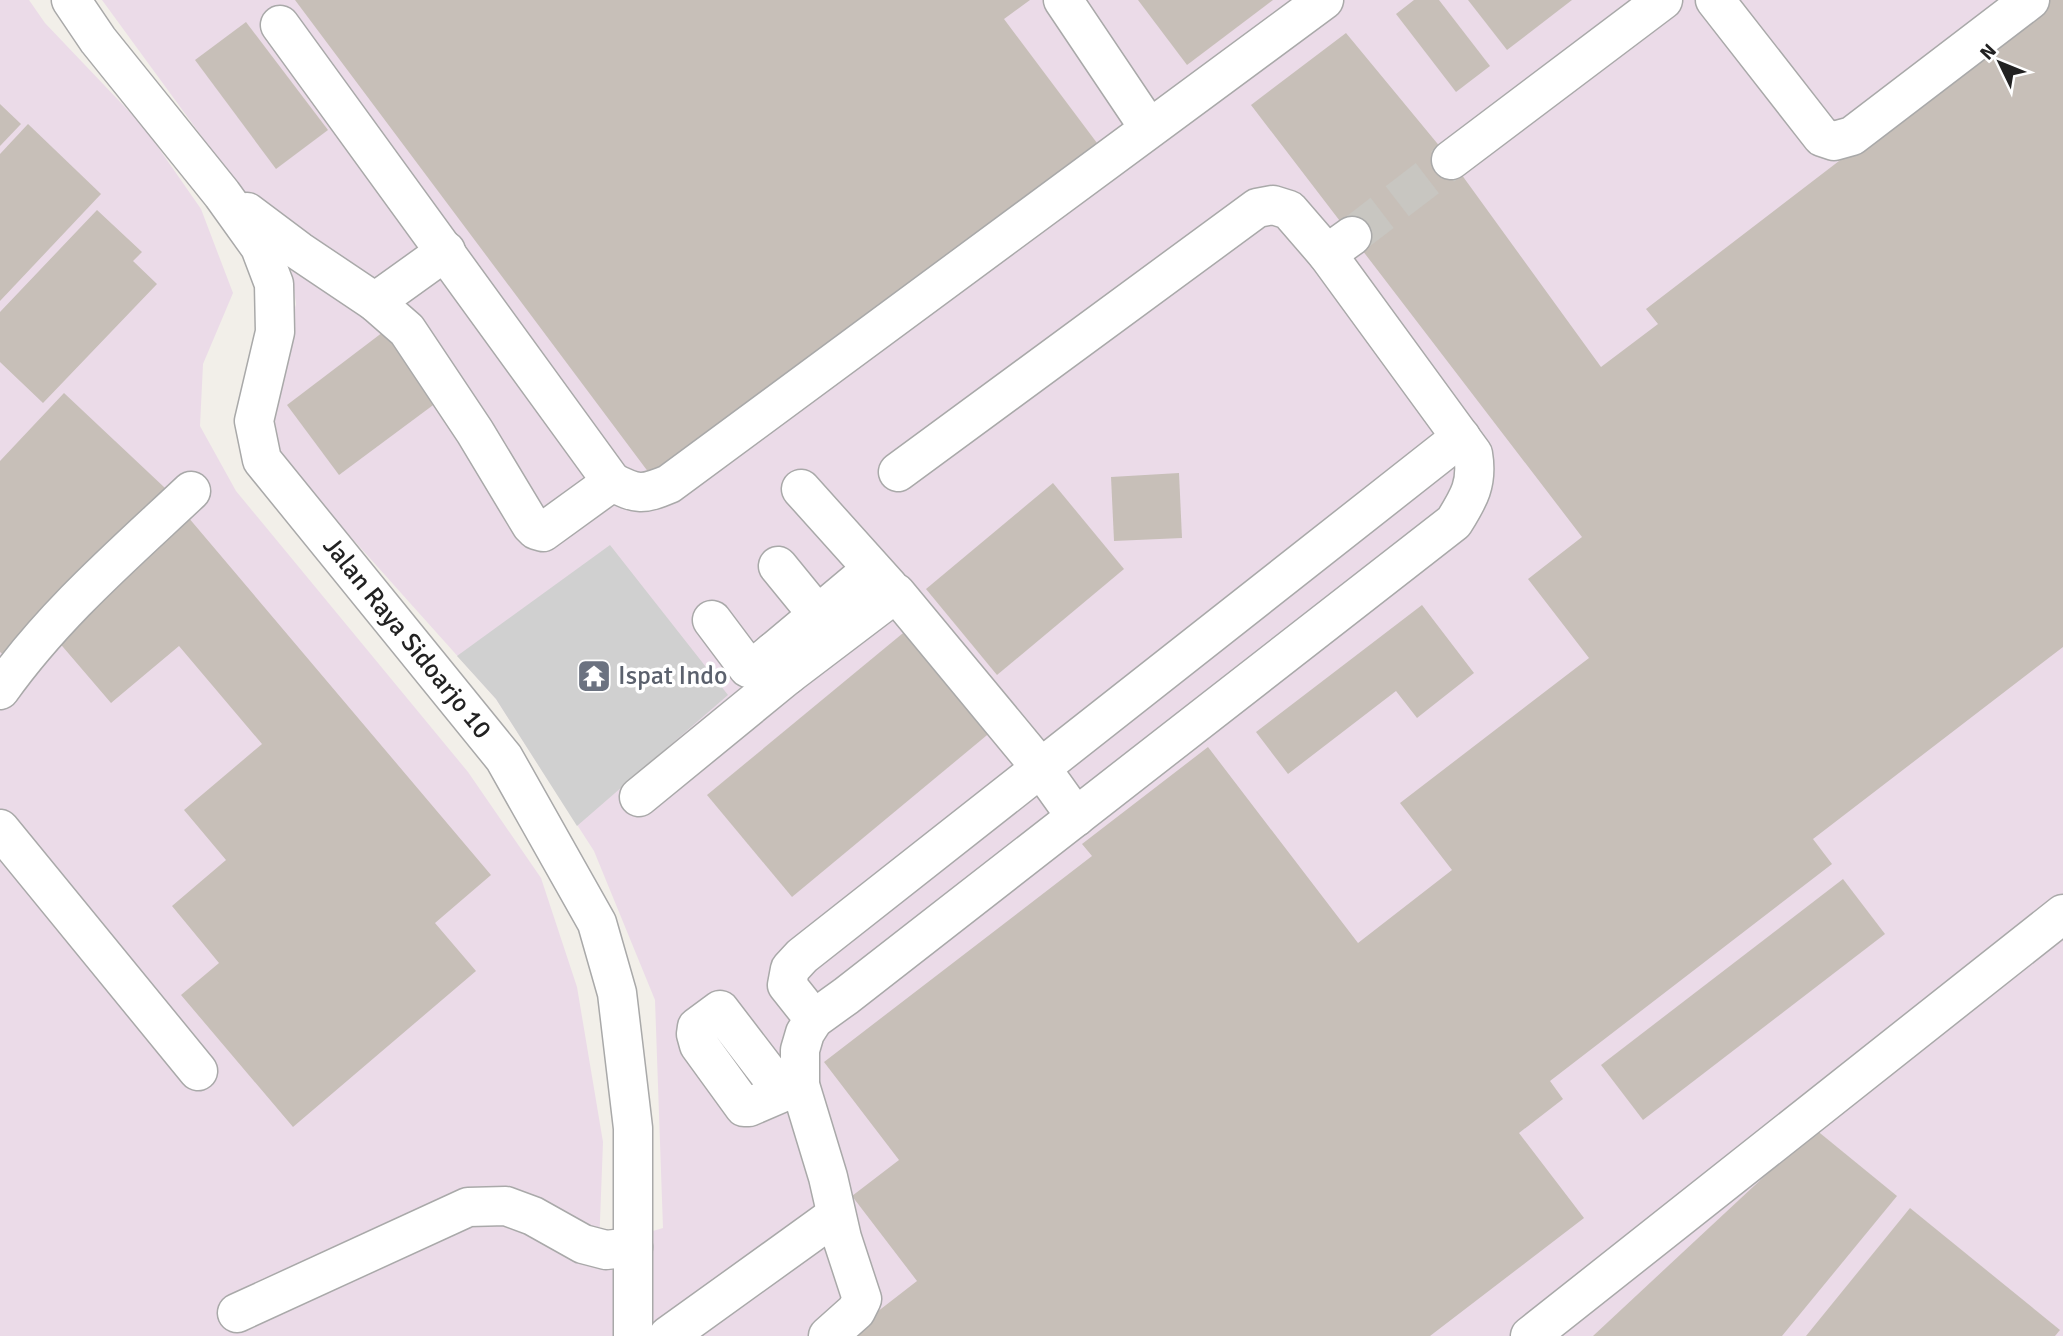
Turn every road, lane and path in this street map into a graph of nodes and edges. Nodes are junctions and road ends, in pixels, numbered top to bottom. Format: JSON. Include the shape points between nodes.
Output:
{"nodes":[{"id":1,"x":71,"y":0,"type":"edge"},
{"id":2,"x":1063,"y":0,"type":"edge"},
{"id":3,"x":1324,"y":0,"type":"edge"},
{"id":4,"x":1663,"y":0,"type":"edge"},
{"id":5,"x":1715,"y":0,"type":"edge"},
{"id":6,"x":2030,"y":0,"type":"edge"},
{"id":7,"x":280,"y":25,"type":"dead end"},
{"id":8,"x":1149,"y":128,"type":"junction"},
{"id":9,"x":1451,"y":160,"type":"tunnel mouth"},
{"id":10,"x":222,"y":194,"type":"junction"},
{"id":11,"x":446,"y":251,"type":"junction"},
{"id":12,"x":375,"y":302,"type":"junction"},
{"id":13,"x":1461,"y":437,"type":"junction"},
{"id":14,"x":898,"y":472,"type":"dead end"},
{"id":15,"x":612,"y":482,"type":"junction"},
{"id":16,"x":801,"y":489,"type":"dead end"},
{"id":17,"x":191,"y":491,"type":"dead end"},
{"id":18,"x":778,"y":566,"type":"dead end"},
{"id":19,"x":884,"y":581,"type":"junction"},
{"id":20,"x":818,"y":615,"type":"junction"},
{"id":21,"x":712,"y":620,"type":"dead end"},
{"id":22,"x":781,"y":663,"type":"junction"},
{"id":23,"x":1169,"y":667,"type":"junction"},
{"id":24,"x":0,"y":690,"type":"edge"},
{"id":25,"x":1208,"y":714,"type":"junction"},
{"id":26,"x":1041,"y":768,"type":"junction"},
{"id":27,"x":639,"y":797,"type":"dead end"},
{"id":28,"x":1076,"y":817,"type":"junction"},
{"id":29,"x":0,"y":829,"type":"edge"},
{"id":30,"x":2063,"y":914,"type":"edge"},
{"id":31,"x":814,"y":1019,"type":"junction"},
{"id":32,"x":198,"y":1071,"type":"dead end"},
{"id":33,"x":836,"y":1215,"type":"junction"},
{"id":34,"x":633,"y":1247,"type":"junction"},
{"id":35,"x":237,"y":1313,"type":"dead end"},
{"id":36,"x":634,"y":1336,"type":"edge"},
{"id":37,"x":668,"y":1336,"type":"edge"},
{"id":38,"x":828,"y":1336,"type":"edge"},
{"id":39,"x":1530,"y":1336,"type":"edge"}],
"edges":[{"from":1,"to":10,"type":"street","name":"Jalan Raya Sidoarjo 10"},
{"from":2,"to":8,"type":"street"},
{"from":3,"to":8,"type":"street"},
{"from":4,"to":9,"type":"street"},
{"from":5,"to":6,"type":"street","via":[[1822,137],[1834,141],[1852,136]]},
{"from":7,"to":11,"type":"street"},
{"from":8,"to":15,"type":"street","via":[[669,484],[634,493]]},
{"from":10,"to":12,"type":"street"},
{"from":10,"to":34,"type":"street","name":"Jalan Raya Sidoarjo 10","via":[[260,247],[274,284],[275,332],[254,421],[262,460],[504,758],[597,923],[617,993],[633,1128]]},
{"from":11,"to":12,"type":"street"},
{"from":11,"to":15,"type":"street"},
{"from":12,"to":15,"type":"street","via":[[407,330],[536,530],[543,532]]},
{"from":13,"to":14,"type":"street","via":[[1339,245],[1289,210],[1273,205],[1257,208]]},
{"from":13,"to":23,"type":"street"},
{"from":13,"to":25,"type":"street","via":[[1473,454],[1476,474],[1468,500],[1454,522]]},
{"from":16,"to":19,"type":"street"},
{"from":17,"to":24,"type":"street","via":[[82,593]]},
{"from":18,"to":20,"type":"street"},
{"from":19,"to":20,"type":"street"},
{"from":19,"to":22,"type":"street"},
{"from":19,"to":26,"type":"street"},
{"from":20,"to":22,"type":"street"},
{"from":21,"to":22,"type":"street","via":[[748,668]]},
{"from":22,"to":27,"type":"street"},
{"from":23,"to":25,"type":"street"},
{"from":23,"to":26,"type":"street"},
{"from":25,"to":28,"type":"street"},
{"from":26,"to":28,"type":"street"},
{"from":26,"to":31,"type":"street","via":[[790,969],[787,985]]},
{"from":28,"to":31,"type":"street"},
{"from":29,"to":32,"type":"street"},
{"from":30,"to":39,"type":"street"},
{"from":31,"to":33,"type":"street","via":[[805,1033],[791,1088],[828,1177]]},
{"from":33,"to":37,"type":"street"},
{"from":33,"to":38,"type":"street","via":[[862,1299],[856,1311]]},
{"from":34,"to":35,"type":"street","via":[[606,1250],[583,1244],[506,1206],[468,1208]]},
{"from":34,"to":36,"type":"street","name":"Jalan Raya Sidoarjo 10"}]}
